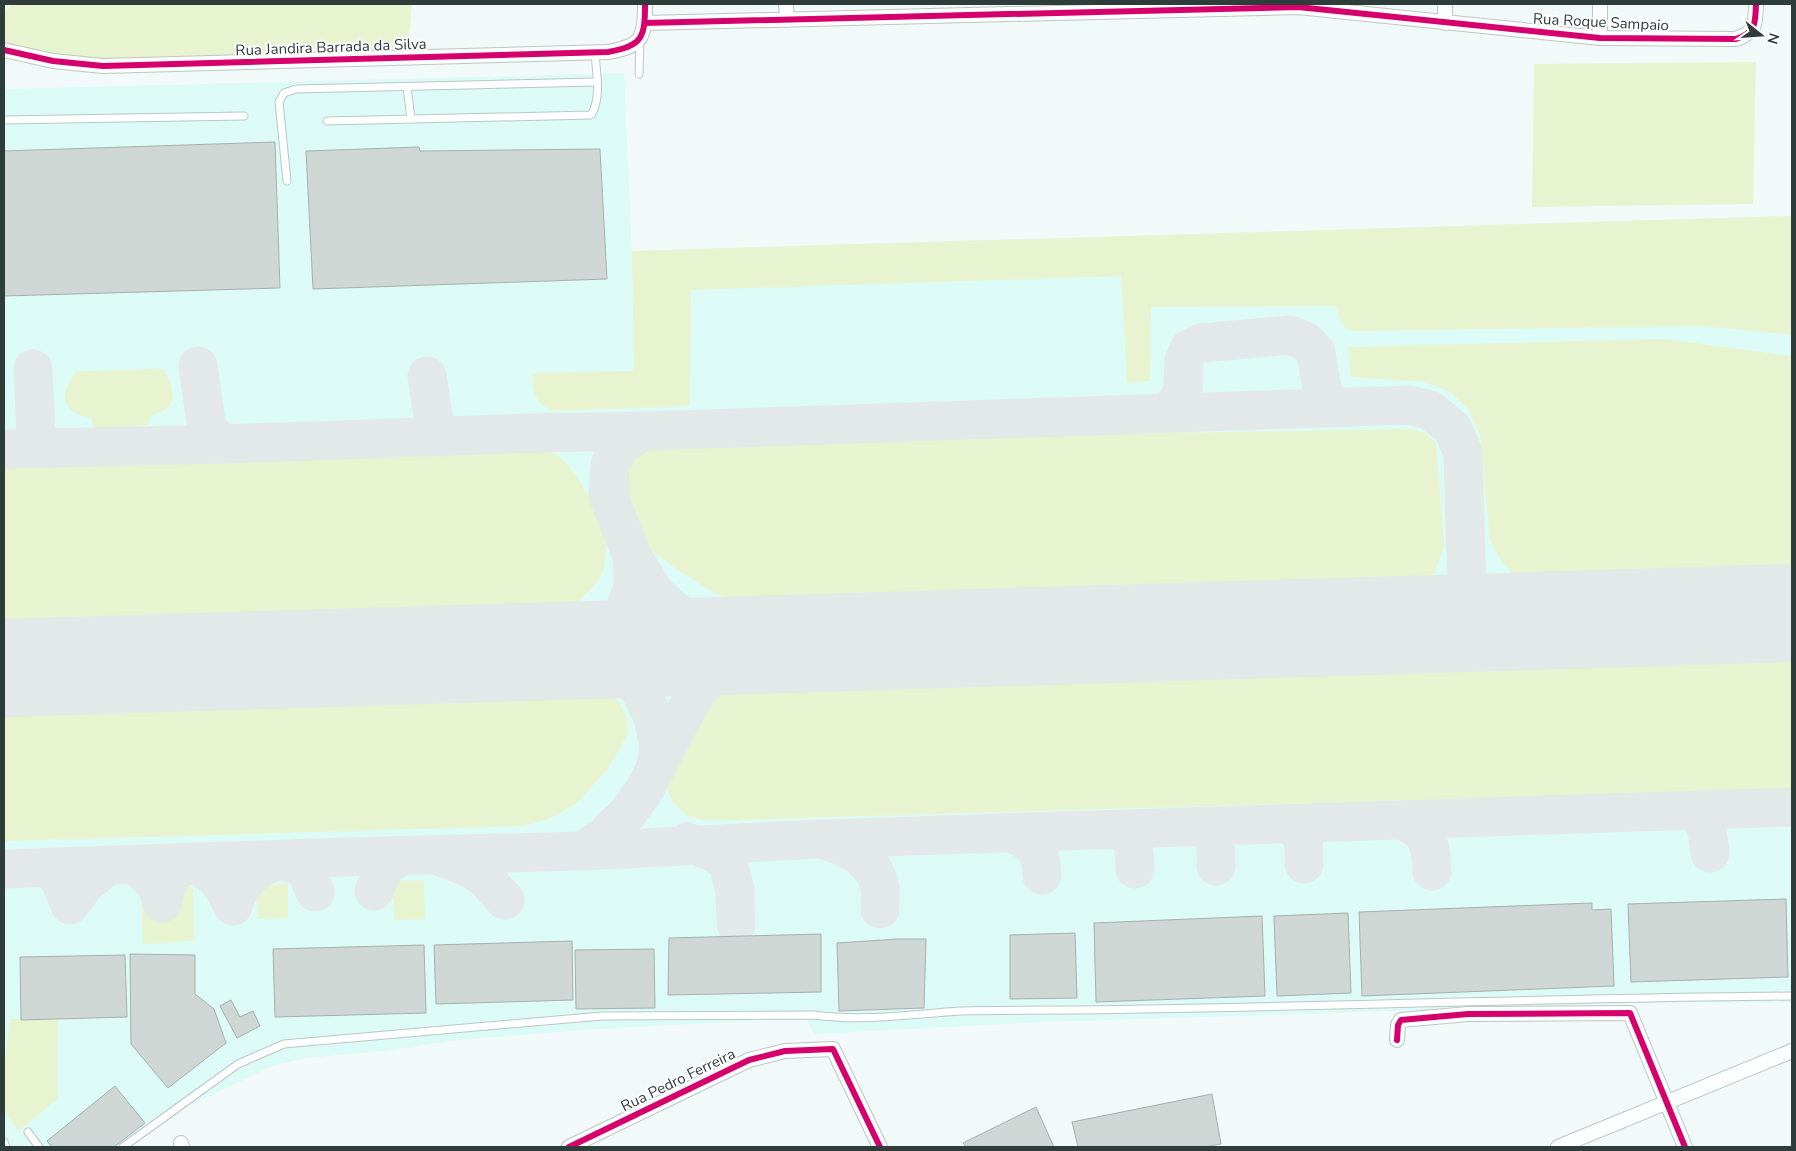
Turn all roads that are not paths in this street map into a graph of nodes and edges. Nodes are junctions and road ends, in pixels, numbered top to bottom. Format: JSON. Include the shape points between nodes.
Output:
{"nodes":[{"id":1,"x":645,"y":4,"type":"edge"},
{"id":2,"x":786,"y":4,"type":"edge"},
{"id":3,"x":1445,"y":4,"type":"edge"},
{"id":4,"x":1600,"y":4,"type":"edge"},
{"id":5,"x":1756,"y":4,"type":"edge"},
{"id":6,"x":1161,"y":7,"type":"edge"},
{"id":7,"x":994,"y":10,"type":"edge"},
{"id":8,"x":786,"y":20,"type":"junction"},
{"id":9,"x":645,"y":23,"type":"junction"},
{"id":10,"x":1445,"y":23,"type":"junction"},
{"id":11,"x":1600,"y":38,"type":"junction"},
{"id":12,"x":640,"y":39,"type":"junction"},
{"id":13,"x":4,"y":50,"type":"edge"},
{"id":14,"x":595,"y":52,"type":"junction"},
{"id":15,"x":640,"y":74,"type":"dead end"},
{"id":16,"x":597,"y":82,"type":"junction"},
{"id":17,"x":407,"y":87,"type":"junction"},
{"id":18,"x":244,"y":116,"type":"dead end"},
{"id":19,"x":411,"y":119,"type":"junction"},
{"id":20,"x":4,"y":120,"type":"edge"},
{"id":21,"x":327,"y":121,"type":"dead end"},
{"id":22,"x":287,"y":181,"type":"dead end"},
{"id":23,"x":1792,"y":996,"type":"edge"},
{"id":24,"x":1397,"y":1040,"type":"dead end"},
{"id":25,"x":1792,"y":1051,"type":"edge"},
{"id":26,"x":1666,"y":1102,"type":"junction"},
{"id":27,"x":28,"y":1132,"type":"dead end"},
{"id":28,"x":4,"y":1142,"type":"edge"},
{"id":29,"x":6,"y":1147,"type":"edge"},
{"id":30,"x":39,"y":1147,"type":"edge"},
{"id":31,"x":123,"y":1147,"type":"edge"},
{"id":32,"x":569,"y":1147,"type":"edge"},
{"id":33,"x":880,"y":1147,"type":"edge"},
{"id":34,"x":1558,"y":1147,"type":"edge"},
{"id":35,"x":1685,"y":1147,"type":"edge"}],
"edges":[{"from":1,"to":9,"type":"street"},
{"from":2,"to":8,"type":"street"},
{"from":3,"to":10,"type":"street"},
{"from":4,"to":11,"type":"street"},
{"from":5,"to":11,"type":"street","name":"Rua Roque Sampaio","via":[[1755,23],[1747,35],[1736,39]]},
{"from":6,"to":7,"type":"street","name":"Rua Roque Sampaio"},
{"from":6,"to":10,"type":"street","name":"Rua Roque Sampaio","via":[[1298,7]]},
{"from":7,"to":8,"type":"street","name":"Rua Roque Sampaio"},
{"from":8,"to":9,"type":"street","name":"Rua Roque Sampaio"},
{"from":9,"to":12,"type":"street"},
{"from":10,"to":11,"type":"street","name":"Rua Roque Sampaio"},
{"from":12,"to":14,"type":"street","name":"Rua Jandira Barrada da Silva","via":[[626,49]]},
{"from":12,"to":15,"type":"lane"},
{"from":13,"to":14,"type":"street","name":"Rua Jandira Barrada da Silva","via":[[53,61],[102,66]]},
{"from":14,"to":16,"type":"lane"},
{"from":16,"to":17,"type":"lane"},
{"from":16,"to":19,"type":"lane","via":[[596,107],[591,115]]},
{"from":17,"to":19,"type":"lane"},
{"from":17,"to":22,"type":"lane","via":[[296,89],[284,93],[278,102]]},
{"from":18,"to":20,"type":"lane"},
{"from":19,"to":21,"type":"lane"},
{"from":23,"to":31,"type":"lane","via":[[963,1011],[847,1018],[814,1015],[602,1016],[284,1044],[238,1064]]},
{"from":24,"to":26,"type":"street","via":[[1401,1020],[1468,1014],[1630,1013]]},
{"from":25,"to":26,"type":"street"},
{"from":26,"to":34,"type":"street"},
{"from":26,"to":35,"type":"street"},
{"from":27,"to":30,"type":"lane"},
{"from":28,"to":29,"type":"lane"},
{"from":32,"to":33,"type":"street","name":"Rua Pedro Ferreira","via":[[749,1060],[785,1051],[833,1049]]}]}
